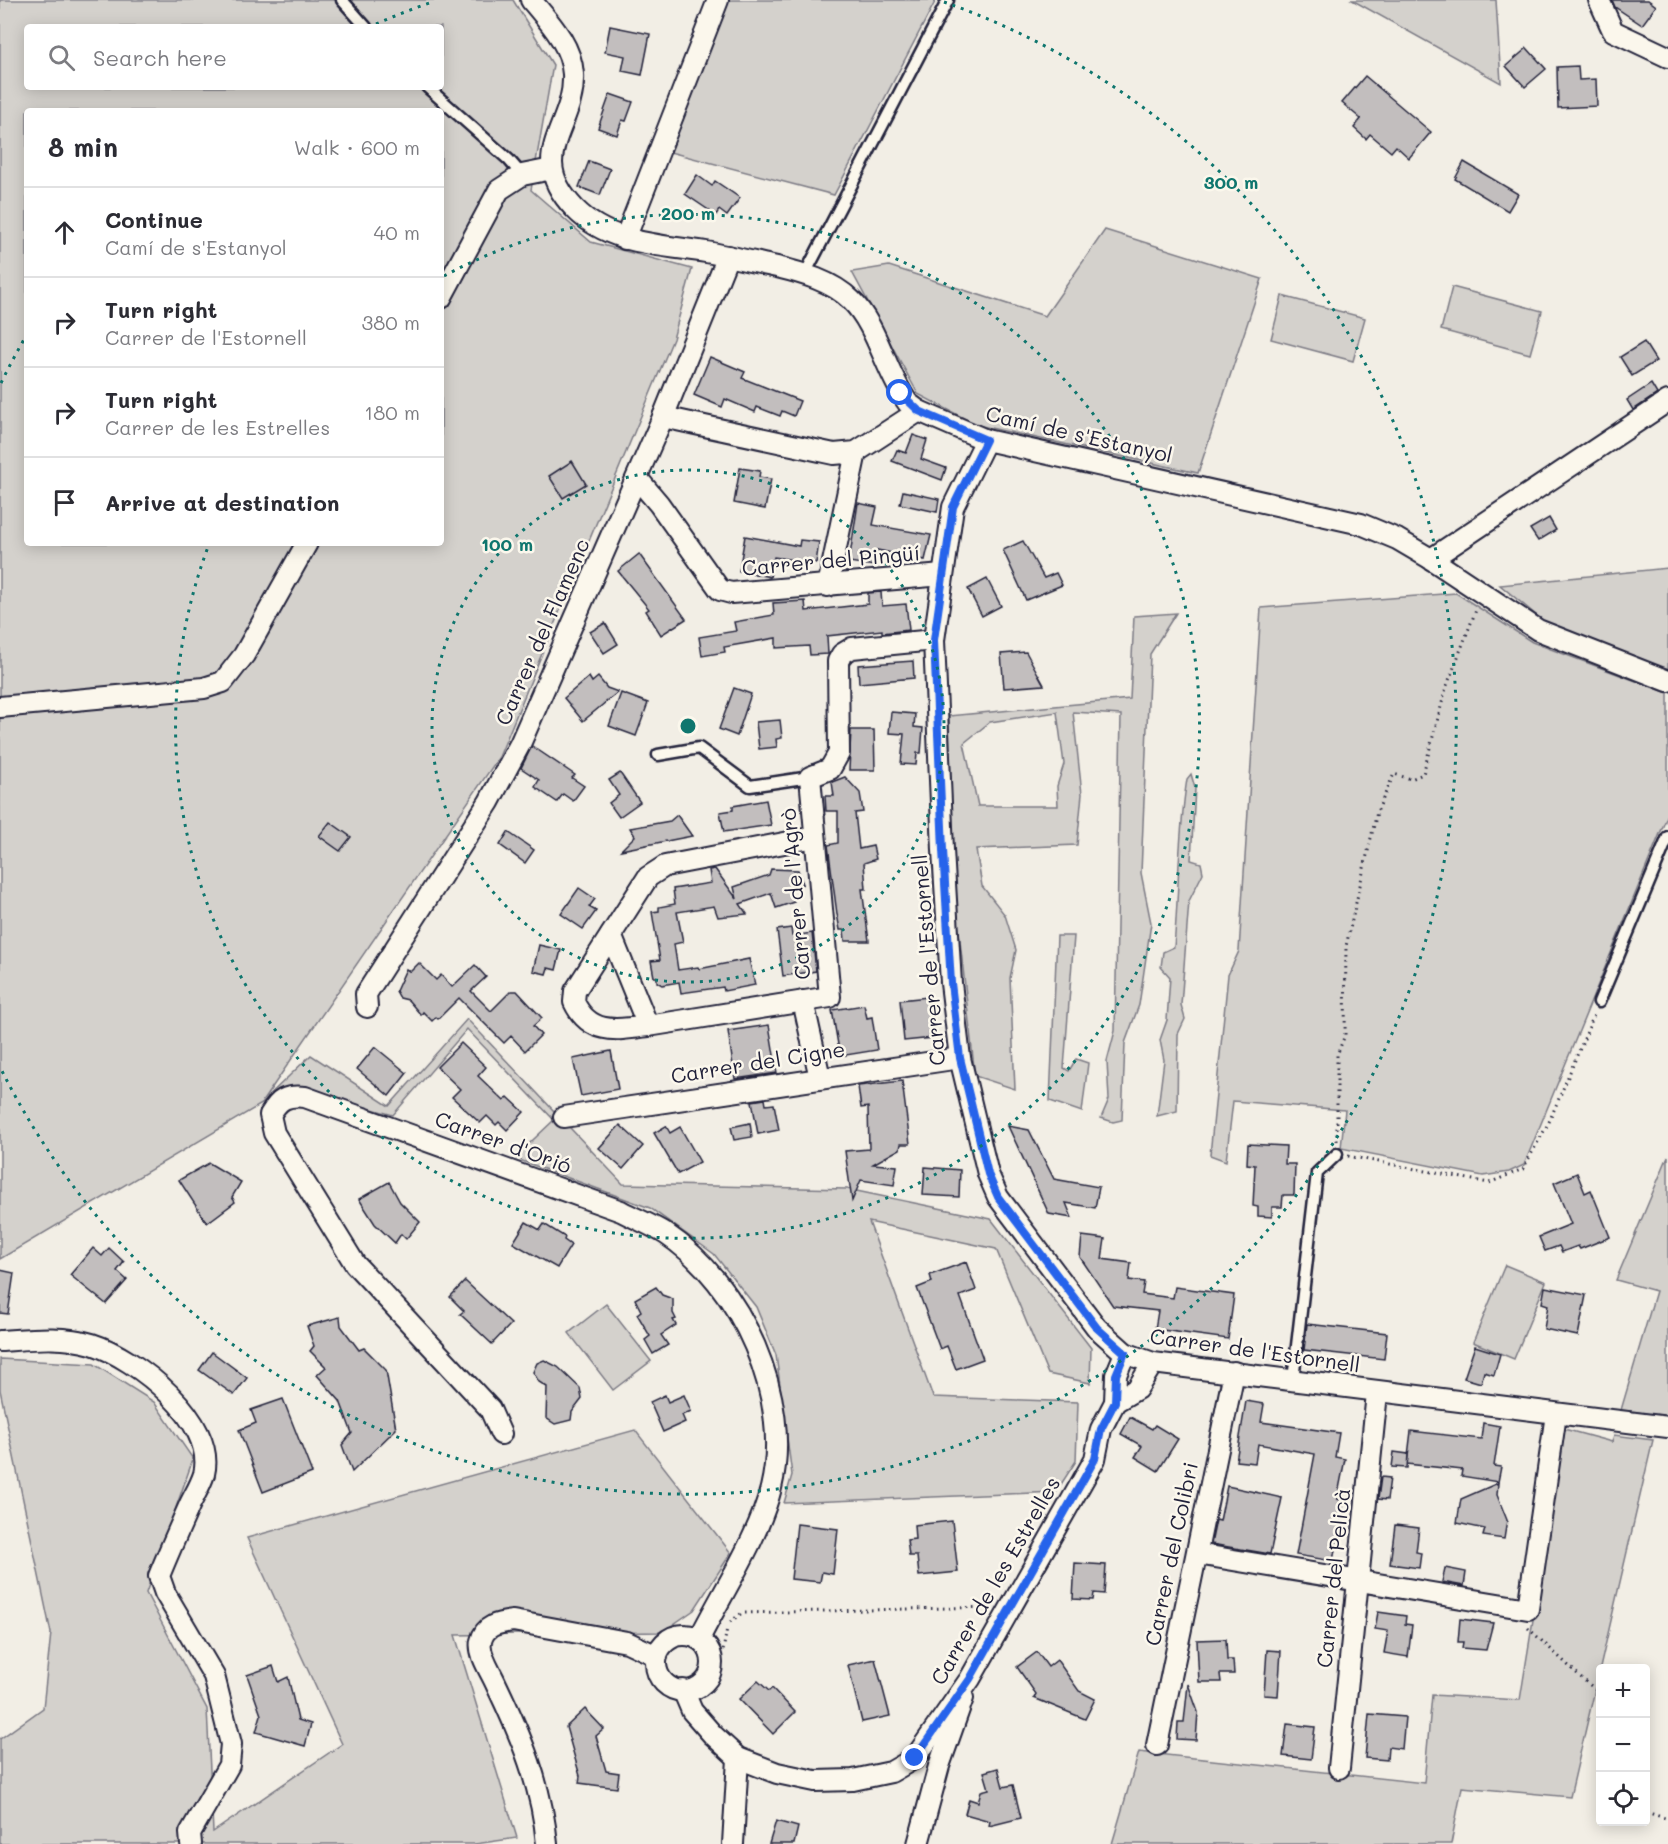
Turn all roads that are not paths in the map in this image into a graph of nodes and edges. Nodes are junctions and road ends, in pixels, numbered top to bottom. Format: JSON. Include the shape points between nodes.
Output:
{"nodes":[{"id":1,"x":342,"y":0,"type":"edge"},
{"id":2,"x":531,"y":0,"type":"edge"},
{"id":3,"x":718,"y":0,"type":"edge"},
{"id":4,"x":948,"y":0,"type":"edge"},
{"id":5,"x":1599,"y":0,"type":"edge"},
{"id":6,"x":363,"y":24,"type":"edge"},
{"id":7,"x":1668,"y":57,"type":"edge"},
{"id":8,"x":430,"y":90,"type":"edge"},
{"id":9,"x":552,"y":169,"type":"junction"},
{"id":10,"x":522,"y":175,"type":"junction"},
{"id":11,"x":625,"y":239,"type":"junction"},
{"id":12,"x":728,"y":256,"type":"junction"},
{"id":13,"x":805,"y":274,"type":"junction"},
{"id":14,"x":444,"y":292,"type":"edge"},
{"id":15,"x":1668,"y":401,"type":"edge"},
{"id":16,"x":919,"y":411,"type":"junction"},
{"id":17,"x":663,"y":417,"type":"junction"},
{"id":18,"x":986,"y":440,"type":"junction"},
{"id":19,"x":856,"y":452,"type":"junction"},
{"id":20,"x":637,"y":478,"type":"junction"},
{"id":21,"x":305,"y":546,"type":"edge"},
{"id":22,"x":1431,"y":559,"type":"junction"},
{"id":23,"x":943,"y":575,"type":"junction"},
{"id":24,"x":828,"y":586,"type":"junction"},
{"id":25,"x":934,"y":640,"type":"junction"},
{"id":26,"x":1668,"y":681,"type":"edge"},
{"id":27,"x":0,"y":707,"type":"edge"},
{"id":28,"x":658,"y":755,"type":"dead end"},
{"id":29,"x":810,"y":777,"type":"junction"},
{"id":30,"x":815,"y":837,"type":"junction"},
{"id":31,"x":1668,"y":837,"type":"edge"},
{"id":32,"x":611,"y":935,"type":"junction"},
{"id":33,"x":803,"y":1001,"type":"junction"},
{"id":34,"x":1599,"y":1002,"type":"road end"},
{"id":35,"x":367,"y":1007,"type":"dead end"},
{"id":36,"x":648,"y":1026,"type":"junction"},
{"id":37,"x":960,"y":1058,"type":"junction"},
{"id":38,"x":820,"y":1078,"type":"junction"},
{"id":39,"x":564,"y":1117,"type":"dead end"},
{"id":40,"x":1337,"y":1154,"type":"road end"},
{"id":41,"x":0,"y":1341,"type":"edge"},
{"id":42,"x":1125,"y":1353,"type":"junction"},
{"id":43,"x":1154,"y":1364,"type":"junction"},
{"id":44,"x":1234,"y":1372,"type":"junction"},
{"id":45,"x":1293,"y":1380,"type":"junction"},
{"id":46,"x":1377,"y":1393,"type":"junction"},
{"id":47,"x":1115,"y":1402,"type":"junction"},
{"id":48,"x":1556,"y":1414,"type":"junction"},
{"id":49,"x":1668,"y":1427,"type":"edge"},
{"id":50,"x":501,"y":1434,"type":"dead end"},
{"id":51,"x":1197,"y":1554,"type":"junction"},
{"id":52,"x":1358,"y":1582,"type":"junction"},
{"id":53,"x":704,"y":1646,"type":"junction"},
{"id":54,"x":657,"y":1656,"type":"junction"},
{"id":55,"x":970,"y":1679,"type":"junction"},
{"id":56,"x":682,"y":1690,"type":"junction"},
{"id":57,"x":1157,"y":1745,"type":"dead end"},
{"id":58,"x":738,"y":1758,"type":"junction"},
{"id":59,"x":1340,"y":1768,"type":"dead end"},
{"id":60,"x":192,"y":1844,"type":"edge"},
{"id":61,"x":547,"y":1844,"type":"edge"},
{"id":62,"x":733,"y":1844,"type":"edge"},
{"id":63,"x":918,"y":1844,"type":"edge"}],
"edges":[{"from":1,"to":6,"type":"lane"},
{"from":2,"to":9,"type":"street","via":[[557,31],[573,75],[554,140]]},
{"from":3,"to":11,"type":"street"},
{"from":4,"to":13,"type":"lane"},
{"from":5,"to":7,"type":"street","via":[[1613,31]]},
{"from":8,"to":10,"type":"lane"},
{"from":9,"to":10,"type":"street"},
{"from":9,"to":11,"type":"street","name":"Camí de s'Estanyol","via":[[564,195],[584,218]]},
{"from":10,"to":14,"type":"street","via":[[499,190]]},
{"from":11,"to":12,"type":"street","name":"Camí de s'Estanyol"},
{"from":12,"to":13,"type":"street","name":"Camí de s'Estanyol"},
{"from":12,"to":17,"type":"street","name":"Carrer del Flamenc"},
{"from":13,"to":16,"type":"street","name":"Camí de s'Estanyol","via":[[839,291],[861,310],[900,393]]},
{"from":15,"to":22,"type":"street"},
{"from":16,"to":18,"type":"street","name":"Camí de s'Estanyol"},
{"from":16,"to":19,"type":"street"},
{"from":17,"to":19,"type":"street","via":[[834,454]]},
{"from":17,"to":20,"type":"street","name":"Carrer del Flamenc"},
{"from":18,"to":22,"type":"street","name":"Camí de s'Estanyol","via":[[1361,524]]},
{"from":18,"to":23,"type":"street","name":"Carrer de l'Estornell","via":[[953,507]]},
{"from":19,"to":24,"type":"street"},
{"from":20,"to":24,"type":"street","name":"Carrer del Pingüí","via":[[720,590],[731,594]]},
{"from":20,"to":35,"type":"street","name":"Carrer del Flamenc","via":[[520,744],[489,802],[366,994]]},
{"from":21,"to":27,"type":"street","via":[[244,655],[223,682],[204,688]]},
{"from":22,"to":26,"type":"street","name":"Camí de s'Estanyol","via":[[1538,630]]},
{"from":23,"to":24,"type":"street","name":"Carrer del Pingüí"},
{"from":23,"to":25,"type":"street","name":"Carrer de l'Estornell"},
{"from":25,"to":29,"type":"street","via":[[852,648],[842,654],[838,661],[839,753],[831,769]]},
{"from":25,"to":37,"type":"street","name":"Carrer de l'Estornell","via":[[951,983]]},
{"from":28,"to":29,"type":"lane","via":[[699,748],[750,786]]},
{"from":29,"to":30,"type":"street","name":"Carrer de l'Agrò"},
{"from":30,"to":32,"type":"street","via":[[655,870]]},
{"from":30,"to":33,"type":"street","name":"Carrer de l'Agrò","via":[[830,997]]},
{"from":31,"to":34,"type":"lane"},
{"from":32,"to":36,"type":"street"},
{"from":32,"to":36,"type":"street","name":"Carrer de l'Agrò","via":[[575,991],[574,1002],[585,1018],[604,1029]]},
{"from":33,"to":36,"type":"street","name":"Carrer de l'Agrò"},
{"from":33,"to":38,"type":"street"},
{"from":37,"to":38,"type":"street","name":"Carrer del Cigne"},
{"from":37,"to":42,"type":"street","name":"Carrer de l'Estornell","via":[[988,1174],[998,1197],[1097,1328]]},
{"from":38,"to":39,"type":"street","name":"Carrer del Cigne"},
{"from":40,"to":45,"type":"lane","via":[[1317,1173]]},
{"from":41,"to":60,"type":"street","via":[[46,1338],[92,1344],[138,1368],[178,1403],[199,1434],[205,1453],[204,1474],[159,1576],[214,1676],[231,1744],[229,1765],[190,1833]]},
{"from":42,"to":43,"type":"street","name":"Carrer de l'Estornell"},
{"from":42,"to":47,"type":"street","name":"Carrer de les Estrelles","via":[[1116,1375]]},
{"from":43,"to":44,"type":"street","name":"Carrer de l'Estornell"},
{"from":43,"to":47,"type":"street","name":"Carrer de les Estrelles","via":[[1137,1389]]},
{"from":44,"to":45,"type":"street","name":"Carrer de l'Estornell"},
{"from":44,"to":51,"type":"street","name":"Carrer del Colibri"},
{"from":45,"to":46,"type":"street","name":"Carrer de l'Estornell"},
{"from":46,"to":48,"type":"street","name":"Carrer de l'Estornell"},
{"from":46,"to":52,"type":"street","name":"Carrer del Pelicà"},
{"from":47,"to":55,"type":"street","name":"Carrer de les Estrelles","via":[[1101,1429],[1095,1459]]},
{"from":48,"to":49,"type":"street","name":"Carrer de l'Estornell"},
{"from":48,"to":52,"type":"street","via":[[1528,1609]]},
{"from":50,"to":53,"type":"street","name":"Carrer d'Orió","via":[[490,1409],[355,1264],[274,1133],[270,1115],[277,1102],[288,1096],[305,1097],[621,1211],[666,1234],[703,1267],[736,1305],[772,1395],[776,1437],[772,1486]]},
{"from":51,"to":52,"type":"street"},
{"from":51,"to":57,"type":"street","name":"Carrer del Colibri"},
{"from":52,"to":59,"type":"street","name":"Carrer del Pelicà"},
{"from":53,"to":54,"type":"street","via":[[690,1636],[673,1637]]},
{"from":53,"to":56,"type":"street","via":[[710,1671],[706,1679],[692,1689]]},
{"from":54,"to":56,"type":"street","via":[[661,1679]]},
{"from":54,"to":61,"type":"street","via":[[627,1642],[513,1621],[497,1623],[486,1630],[480,1644],[524,1743],[544,1812]]},
{"from":55,"to":58,"type":"street","name":"Carrer de les Estrelles","via":[[915,1758],[891,1772],[854,1780],[815,1781],[777,1773]]},
{"from":55,"to":63,"type":"street","via":[[939,1766]]},
{"from":56,"to":58,"type":"street","name":"Carrer de les Estrelles","via":[[692,1711]]},
{"from":58,"to":62,"type":"street"}]}
